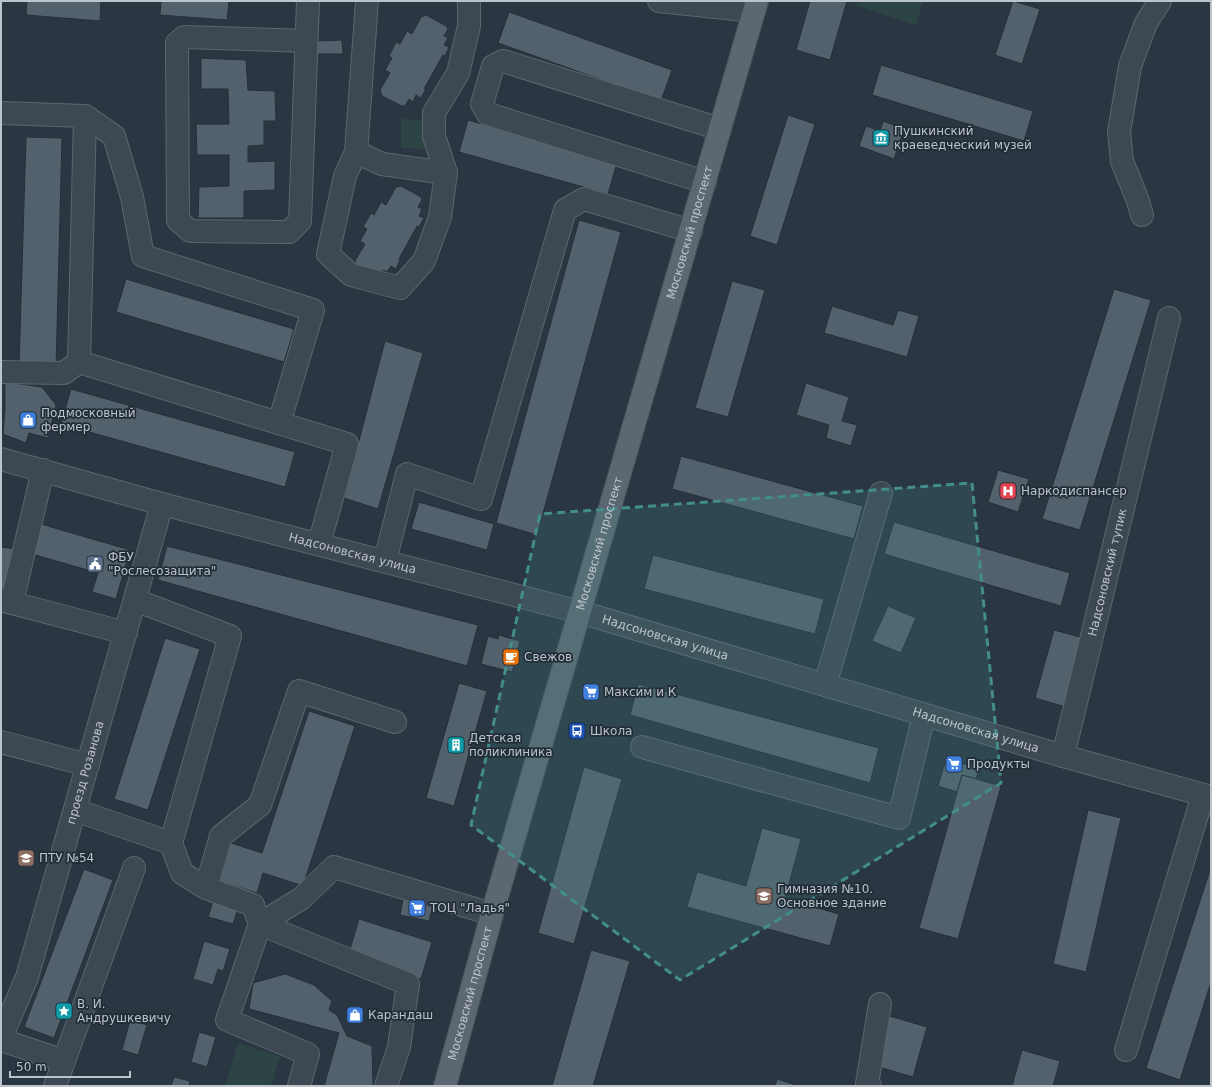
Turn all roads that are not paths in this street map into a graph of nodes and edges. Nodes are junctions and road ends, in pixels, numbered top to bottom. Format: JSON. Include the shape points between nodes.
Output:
{"nodes":[{"id":1,"x":308,"y":1,"type":"edge"},
{"id":2,"x":367,"y":1,"type":"edge"},
{"id":3,"x":468,"y":1,"type":"edge"},
{"id":4,"x":658,"y":1,"type":"edge"},
{"id":5,"x":1160,"y":1,"type":"edge"},
{"id":6,"x":756,"y":6,"type":"edge"},
{"id":7,"x":306,"y":42,"type":"junction"},
{"id":8,"x":1,"y":113,"type":"edge"},
{"id":9,"x":85,"y":116,"type":"junction"},
{"id":10,"x":720,"y":128,"type":"junction"},
{"id":11,"x":356,"y":152,"type":"junction"},
{"id":12,"x":446,"y":173,"type":"junction"},
{"id":13,"x":705,"y":182,"type":"junction"},
{"id":14,"x":1142,"y":215,"type":"dead end"},
{"id":15,"x":691,"y":231,"type":"junction"},
{"id":16,"x":1169,"y":318,"type":"dead end"},
{"id":17,"x":79,"y":362,"type":"junction"},
{"id":18,"x":1,"y":372,"type":"edge"},
{"id":19,"x":279,"y":423,"type":"junction"},
{"id":20,"x":1,"y":459,"type":"edge"},
{"id":21,"x":43,"y":470,"type":"junction"},
{"id":22,"x":881,"y":492,"type":"dead end"},
{"id":23,"x":162,"y":504,"type":"junction"},
{"id":24,"x":319,"y":544,"type":"junction"},
{"id":25,"x":385,"y":561,"type":"junction"},
{"id":26,"x":135,"y":600,"type":"junction"},
{"id":27,"x":6,"y":601,"type":"edge"},
{"id":28,"x":580,"y":612,"type":"junction"},
{"id":29,"x":126,"y":633,"type":"junction"},
{"id":30,"x":825,"y":685,"type":"junction"},
{"id":31,"x":924,"y":715,"type":"junction"},
{"id":32,"x":395,"y":722,"type":"dead end"},
{"id":33,"x":1,"y":742,"type":"edge"},
{"id":34,"x":642,"y":747,"type":"dead end"},
{"id":35,"x":1063,"y":756,"type":"junction"},
{"id":36,"x":88,"y":765,"type":"junction"},
{"id":37,"x":1207,"y":796,"type":"edge"},
{"id":38,"x":75,"y":810,"type":"junction"},
{"id":39,"x":171,"y":843,"type":"junction"},
{"id":40,"x":134,"y":868,"type":"dead end"},
{"id":41,"x":206,"y":888,"type":"junction"},
{"id":42,"x":492,"y":914,"type":"junction"},
{"id":43,"x":260,"y":924,"type":"junction"},
{"id":44,"x":880,"y":1004,"type":"dead end"},
{"id":45,"x":1,"y":1039,"type":"edge"},
{"id":46,"x":1126,"y":1050,"type":"dead end"},
{"id":47,"x":64,"y":1061,"type":"junction"},
{"id":48,"x":55,"y":1086,"type":"edge"},
{"id":49,"x":299,"y":1086,"type":"edge"},
{"id":50,"x":386,"y":1086,"type":"edge"},
{"id":51,"x":445,"y":1086,"type":"edge"},
{"id":52,"x":870,"y":1086,"type":"edge"}],
"edges":[{"from":1,"to":7,"type":"street"},
{"from":2,"to":11,"type":"street"},
{"from":3,"to":12,"type":"street","via":[[469,26],[458,73],[434,113],[434,136]]},
{"from":4,"to":6,"type":"street"},
{"from":5,"to":14,"type":"street","via":[[1146,23],[1130,66],[1119,132],[1122,161]]},
{"from":6,"to":10,"type":"main road","name":"Московский проспект"},
{"from":7,"to":7,"type":"street","via":[[300,222],[289,232],[190,231],[178,220],[177,43],[184,37]]},
{"from":8,"to":9,"type":"street"},
{"from":9,"to":17,"type":"street"},
{"from":9,"to":19,"type":"street","via":[[114,136],[132,198],[143,256],[313,310]]},
{"from":10,"to":13,"type":"main road","name":"Московский проспект"},
{"from":10,"to":13,"type":"street","via":[[503,61],[494,66],[482,104],[488,114]]},
{"from":11,"to":12,"type":"street","via":[[382,164]]},
{"from":11,"to":12,"type":"street","via":[[345,176],[328,254],[351,275],[400,288],[424,261],[440,217]]},
{"from":13,"to":15,"type":"main road","name":"Московский проспект"},
{"from":15,"to":25,"type":"street","via":[[584,198],[565,210],[481,499],[407,474]]},
{"from":15,"to":28,"type":"main road","name":"Московский проспект"},
{"from":16,"to":35,"type":"street","name":"Надсоновский тупик"},
{"from":17,"to":18,"type":"street","via":[[64,373]]},
{"from":17,"to":19,"type":"street"},
{"from":19,"to":24,"type":"street","via":[[347,444]]},
{"from":20,"to":21,"type":"street","name":"Надсоновская улица"},
{"from":21,"to":23,"type":"street","name":"Надсоновская улица"},
{"from":21,"to":27,"type":"street"},
{"from":22,"to":30,"type":"street"},
{"from":23,"to":24,"type":"street","name":"Надсоновская улица"},
{"from":23,"to":26,"type":"street","name":"проезд Розанова"},
{"from":24,"to":25,"type":"street","name":"Надсоновская улица"},
{"from":25,"to":28,"type":"street","name":"Надсоновская улица"},
{"from":26,"to":29,"type":"street","name":"проезд Розанова"},
{"from":26,"to":39,"type":"street","via":[[230,636]]},
{"from":27,"to":29,"type":"street"},
{"from":28,"to":30,"type":"street","name":"Надсоновская улица"},
{"from":28,"to":42,"type":"main road","name":"Московский проспект"},
{"from":29,"to":36,"type":"street","name":"проезд Розанова"},
{"from":30,"to":31,"type":"street","name":"Надсоновская улица"},
{"from":31,"to":34,"type":"street","via":[[899,818]]},
{"from":31,"to":35,"type":"street","name":"Надсоновская улица"},
{"from":32,"to":41,"type":"street","via":[[299,691],[260,805],[221,836]]},
{"from":33,"to":36,"type":"street"},
{"from":35,"to":37,"type":"street","name":"Надсоновская улица"},
{"from":36,"to":38,"type":"street","name":"проезд Розанова"},
{"from":37,"to":46,"type":"street"},
{"from":38,"to":39,"type":"street"},
{"from":38,"to":45,"type":"street","name":"проезд Розанова","via":[[27,977]]},
{"from":39,"to":41,"type":"street","via":[[182,873]]},
{"from":40,"to":47,"type":"street"},
{"from":41,"to":43,"type":"street","via":[[253,906]]},
{"from":42,"to":43,"type":"street","via":[[334,867],[302,898]]},
{"from":42,"to":51,"type":"main road","name":"Московский проспект"},
{"from":43,"to":49,"type":"street","via":[[227,1020],[308,1054]]},
{"from":43,"to":50,"type":"street","via":[[408,984],[399,1047]]},
{"from":44,"to":52,"type":"street","via":[[867,1084]]},
{"from":45,"to":47,"type":"street"},
{"from":47,"to":48,"type":"street"}]}
